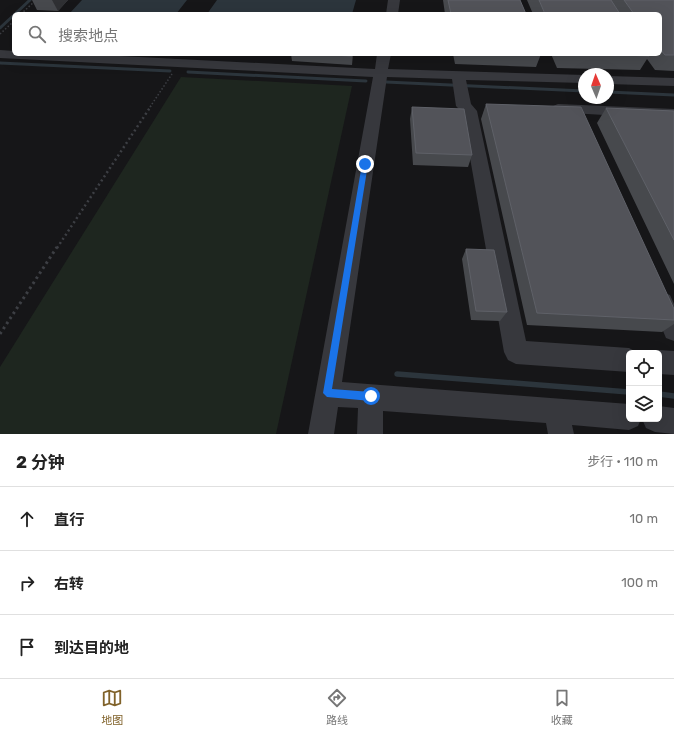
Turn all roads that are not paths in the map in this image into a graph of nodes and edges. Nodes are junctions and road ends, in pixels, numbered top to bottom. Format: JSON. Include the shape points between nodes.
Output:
{"nodes":[{"id":1,"x":394,"y":0,"type":"edge"},
{"id":2,"x":392,"y":12,"type":"edge"},
{"id":3,"x":0,"y":54,"type":"edge"},
{"id":4,"x":12,"y":55,"type":"edge"},
{"id":5,"x":40,"y":56,"type":"edge"},
{"id":6,"x":382,"y":64,"type":"edge"},
{"id":7,"x":578,"y":80,"type":"edge"},
{"id":8,"x":614,"y":80,"type":"edge"},
{"id":9,"x":674,"y":82,"type":"edge"},
{"id":10,"x":464,"y":92,"type":"junction"},
{"id":11,"x":547,"y":109,"type":"edge"},
{"id":12,"x":674,"y":114,"type":"edge"},
{"id":13,"x":655,"y":286,"type":"edge"},
{"id":14,"x":674,"y":330,"type":"edge"},
{"id":15,"x":626,"y":360,"type":"edge"},
{"id":16,"x":662,"y":362,"type":"edge"},
{"id":17,"x":674,"y":363,"type":"edge"},
{"id":18,"x":327,"y":393,"type":"junction"},
{"id":19,"x":371,"y":396,"type":"junction"},
{"id":20,"x":626,"y":417,"type":"edge"},
{"id":21,"x":662,"y":419,"type":"edge"},
{"id":22,"x":674,"y":420,"type":"edge"},
{"id":23,"x":558,"y":422,"type":"edge"},
{"id":24,"x":321,"y":434,"type":"edge"},
{"id":25,"x":370,"y":434,"type":"edge"}],
"edges":[{"from":1,"to":2,"type":"lane"},
{"from":3,"to":4,"type":"lane"},
{"from":5,"to":6,"type":"lane","via":[[179,63]]},
{"from":6,"to":10,"type":"lane"},
{"from":6,"to":18,"type":"lane"},
{"from":7,"to":10,"type":"lane"},
{"from":8,"to":9,"type":"lane"},
{"from":10,"to":15,"type":"lane","via":[[516,352]]},
{"from":11,"to":12,"type":"lane","via":[[580,118]]},
{"from":13,"to":14,"type":"lane"},
{"from":16,"to":17,"type":"lane"},
{"from":18,"to":19,"type":"lane"},
{"from":18,"to":24,"type":"lane"},
{"from":19,"to":23,"type":"lane"},
{"from":19,"to":25,"type":"lane"},
{"from":20,"to":23,"type":"lane"},
{"from":21,"to":22,"type":"lane"}]}
